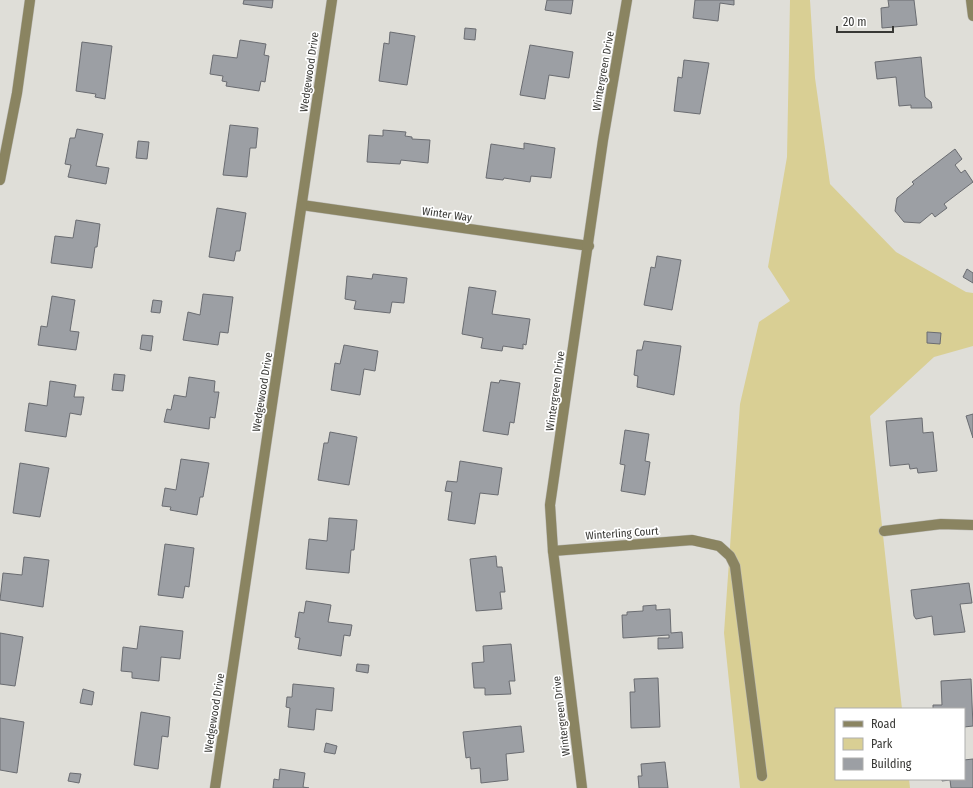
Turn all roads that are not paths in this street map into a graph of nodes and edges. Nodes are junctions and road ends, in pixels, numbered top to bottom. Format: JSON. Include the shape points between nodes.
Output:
{"nodes":[{"id":1,"x":30,"y":0,"type":"edge"},
{"id":2,"x":332,"y":0,"type":"edge"},
{"id":3,"x":627,"y":0,"type":"edge"},
{"id":4,"x":971,"y":0,"type":"edge"},
{"id":5,"x":973,"y":16,"type":"edge"},
{"id":6,"x":0,"y":175,"type":"edge"},
{"id":7,"x":302,"y":205,"type":"junction"},
{"id":8,"x":589,"y":246,"type":"junction"},
{"id":9,"x":973,"y":525,"type":"edge"},
{"id":10,"x":884,"y":531,"type":"dead end"},
{"id":11,"x":553,"y":551,"type":"junction"},
{"id":12,"x":762,"y":776,"type":"dead end"},
{"id":13,"x":215,"y":788,"type":"edge"},
{"id":14,"x":582,"y":788,"type":"edge"}],
"edges":[{"from":1,"to":6,"type":"street","via":[[17,93]]},
{"from":2,"to":7,"type":"street","name":"Wedgewood Drive"},
{"from":3,"to":8,"type":"street","name":"Wintergreen Drive","via":[[603,140]]},
{"from":4,"to":5,"type":"street"},
{"from":7,"to":8,"type":"street","name":"Winter Way"},
{"from":7,"to":13,"type":"street","name":"Wedgewood Drive"},
{"from":8,"to":11,"type":"street","name":"Wintergreen Drive","via":[[550,505]]},
{"from":9,"to":10,"type":"street","via":[[941,524]]},
{"from":11,"to":12,"type":"street","name":"Winterling Court","via":[[692,540],[719,546],[730,556],[735,566]]},
{"from":11,"to":14,"type":"street","name":"Wintergreen Drive"}]}
